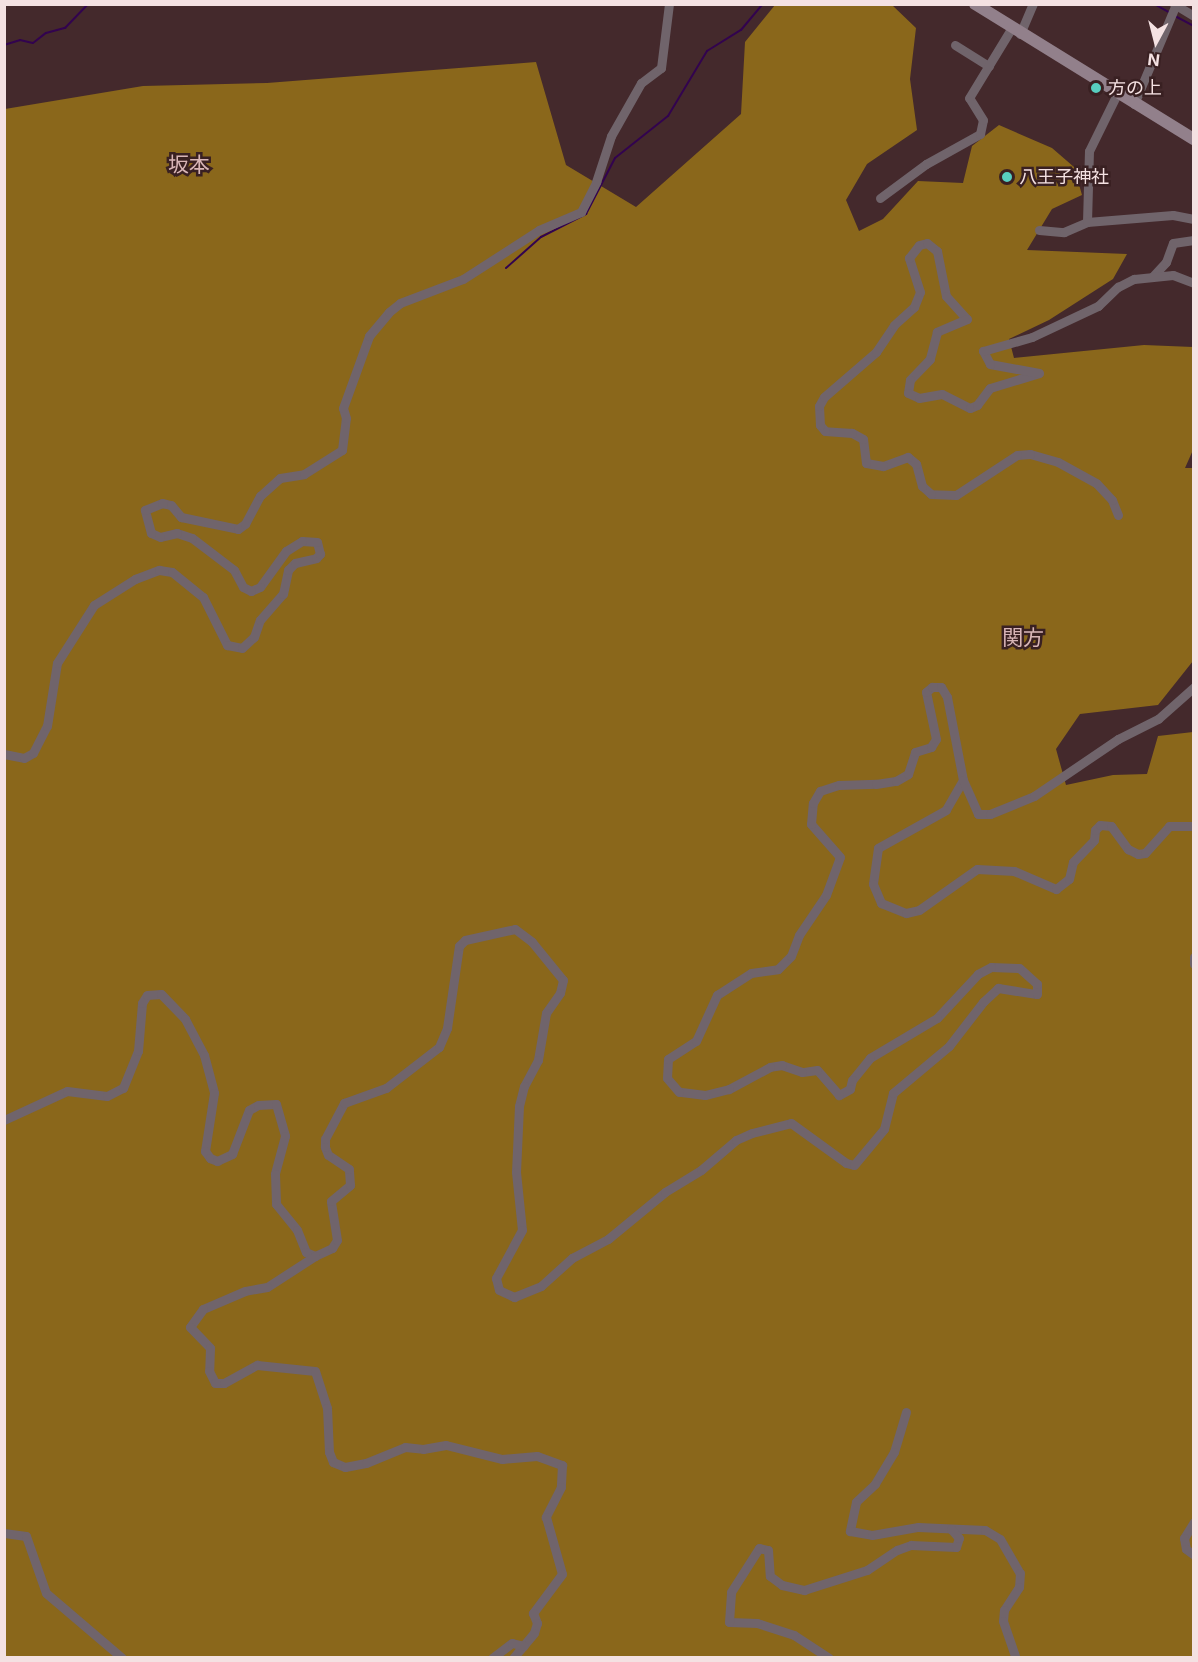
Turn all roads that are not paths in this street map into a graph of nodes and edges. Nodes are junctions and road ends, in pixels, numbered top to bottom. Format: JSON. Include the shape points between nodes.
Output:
{"nodes":[{"id":1,"x":669,"y":4,"type":"edge"},
{"id":2,"x":975,"y":4,"type":"edge"},
{"id":3,"x":1033,"y":4,"type":"edge"},
{"id":4,"x":1173,"y":9,"type":"edge"},
{"id":5,"x":1194,"y":16,"type":"edge"},
{"id":6,"x":1016,"y":32,"type":"junction"},
{"id":7,"x":955,"y":45,"type":"dead end"},
{"id":8,"x":988,"y":66,"type":"junction"},
{"id":9,"x":1117,"y":94,"type":"junction"},
{"id":10,"x":1134,"y":104,"type":"junction"},
{"id":11,"x":1194,"y":140,"type":"edge"},
{"id":12,"x":880,"y":198,"type":"dead end"},
{"id":13,"x":1194,"y":219,"type":"edge"},
{"id":14,"x":1087,"y":222,"type":"junction"},
{"id":15,"x":1039,"y":230,"type":"dead end"},
{"id":16,"x":1194,"y":240,"type":"edge"},
{"id":17,"x":1153,"y":276,"type":"junction"},
{"id":18,"x":1194,"y":283,"type":"edge"},
{"id":19,"x":1118,"y":515,"type":"dead end"},
{"id":20,"x":1194,"y":687,"type":"edge"},
{"id":21,"x":4,"y":754,"type":"edge"},
{"id":22,"x":963,"y":780,"type":"junction"},
{"id":23,"x":1194,"y":826,"type":"edge"},
{"id":24,"x":1194,"y":957,"type":"edge"},
{"id":25,"x":1194,"y":964,"type":"edge"},
{"id":26,"x":4,"y":1120,"type":"edge"},
{"id":27,"x":315,"y":1256,"type":"junction"},
{"id":28,"x":906,"y":1412,"type":"dead end"},
{"id":29,"x":1194,"y":1522,"type":"edge"},
{"id":30,"x":951,"y":1529,"type":"junction"},
{"id":31,"x":4,"y":1533,"type":"edge"},
{"id":32,"x":1194,"y":1555,"type":"edge"},
{"id":33,"x":524,"y":1646,"type":"junction"},
{"id":34,"x":122,"y":1658,"type":"edge"},
{"id":35,"x":492,"y":1658,"type":"edge"},
{"id":36,"x":513,"y":1658,"type":"edge"},
{"id":37,"x":829,"y":1658,"type":"edge"},
{"id":38,"x":1016,"y":1658,"type":"edge"}],
"edges":[{"from":1,"to":21,"type":"street","via":[[661,68],[641,83],[611,136],[587,203],[573,218],[538,230],[463,279],[400,303],[389,312],[369,336],[343,408],[346,418],[342,450],[304,474],[280,478],[260,496],[245,524],[238,529],[181,517],[171,505],[162,503],[145,510],[151,533],[160,537],[177,533],[192,538],[234,570],[243,587],[251,591],[260,587],[286,551],[302,541],[317,542],[320,554],[295,563],[288,570],[283,594],[260,620],[254,637],[242,648],[227,645],[203,597],[172,572],[159,570],[135,579],[94,605],[57,663],[47,726],[33,753],[24,758]]},
{"from":2,"to":6,"type":"main road"},
{"from":3,"to":6,"type":"street"},
{"from":4,"to":5,"type":"street"},
{"from":4,"to":10,"type":"street"},
{"from":6,"to":8,"type":"street"},
{"from":6,"to":9,"type":"main road"},
{"from":7,"to":8,"type":"street"},
{"from":8,"to":12,"type":"street","via":[[969,98],[983,120],[980,134],[926,164]]},
{"from":9,"to":10,"type":"main road"},
{"from":9,"to":14,"type":"street","via":[[1089,152]]},
{"from":10,"to":11,"type":"main road"},
{"from":13,"to":14,"type":"street","via":[[1173,215]]},
{"from":14,"to":15,"type":"street","via":[[1064,232]]},
{"from":16,"to":17,"type":"street","via":[[1173,243],[1166,262]]},
{"from":17,"to":18,"type":"street","via":[[1173,275]]},
{"from":17,"to":19,"type":"street","via":[[1118,286],[1098,306],[1032,337],[982,351],[990,364],[1039,374],[990,387],[970,408],[942,394],[919,398],[908,393],[910,380],[930,359],[937,332],[967,319],[946,296],[937,251],[927,243],[919,245],[909,258],[920,292],[914,307],[894,325],[876,352],[824,398],[818,412],[825,431],[852,433],[863,439],[863,460],[871,466],[908,457],[922,486],[931,494],[956,495],[1017,455],[1030,454],[1058,462],[1096,483],[1112,500]]},
{"from":20,"to":22,"type":"street","via":[[1147,726],[1118,739],[1035,796],[990,814],[978,814]]},
{"from":22,"to":23,"type":"street","via":[[946,810],[878,848],[873,884],[881,903],[906,913],[919,910],[977,869],[1014,871],[1056,890],[1069,879],[1073,862],[1094,840],[1100,825],[1111,826],[1128,849],[1138,854],[1145,853],[1169,826]]},
{"from":22,"to":27,"type":"street","via":[[947,697],[941,687],[932,687],[926,692],[936,739],[931,747],[915,752],[908,774],[896,781],[876,784],[839,784],[820,791],[813,803],[811,824],[840,857],[826,895],[799,935],[791,956],[778,969],[751,973],[717,995],[696,1041],[668,1059],[666,1078],[670,1085],[690,1095],[717,1094],[770,1067],[782,1065],[802,1072],[817,1070],[838,1095],[850,1089],[852,1080],[870,1058],[938,1018],[978,974],[1004,966],[1031,975],[1037,984],[1037,994],[998,988],[949,1046],[893,1093],[884,1129],[860,1161],[846,1163],[791,1123],[752,1133],[736,1140],[701,1170],[665,1192],[608,1239],[572,1258],[541,1286],[507,1296],[499,1290],[496,1278],[522,1230],[516,1172],[519,1106],[524,1086],[538,1060],[546,1012],[560,993],[563,980],[523,932],[505,928],[465,940],[459,946],[447,1028],[439,1047],[386,1088],[344,1103],[325,1139],[325,1147],[328,1155],[349,1169],[350,1185],[332,1201],[337,1240],[332,1248]]},
{"from":24,"to":25,"type":"street"},
{"from":26,"to":27,"type":"street","via":[[68,1091],[107,1096],[123,1088],[138,1051],[142,1003],[147,994],[161,994],[185,1019],[204,1055],[214,1093],[205,1151],[210,1158],[217,1161],[232,1154],[249,1110],[268,1102],[276,1104],[285,1136],[275,1174],[276,1204],[297,1230],[306,1252]]},
{"from":27,"to":33,"type":"street","via":[[267,1287],[214,1301],[203,1309],[190,1327],[210,1347],[208,1371],[215,1383],[224,1383],[257,1365],[315,1371],[327,1408],[329,1452],[333,1462],[345,1467],[405,1447],[446,1445],[502,1459],[537,1456],[562,1465],[561,1487],[546,1517],[562,1574],[533,1613],[537,1623]]},
{"from":28,"to":30,"type":"street","via":[[894,1452],[875,1484],[856,1502],[850,1531],[872,1535],[918,1527]]},
{"from":29,"to":32,"type":"street","via":[[1184,1538],[1186,1550]]},
{"from":30,"to":37,"type":"street","via":[[958,1538],[956,1547],[911,1545],[867,1570],[804,1590],[782,1585],[770,1576],[768,1550],[759,1548],[730,1592],[729,1622],[757,1623],[795,1635]]},
{"from":30,"to":38,"type":"street","via":[[985,1530],[1000,1539],[1012,1554],[1020,1574],[1019,1587],[1004,1610],[1003,1621]]},
{"from":31,"to":34,"type":"street","via":[[26,1536],[46,1593]]},
{"from":33,"to":35,"type":"street","via":[[512,1643]]},
{"from":33,"to":36,"type":"street"}]}
